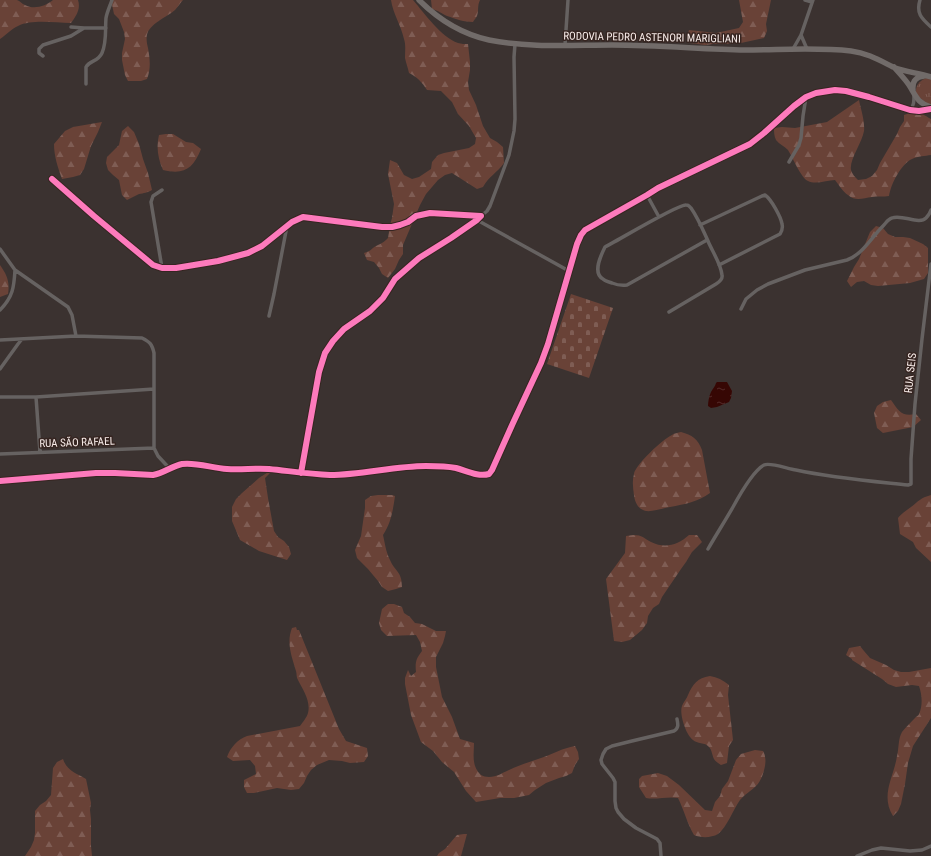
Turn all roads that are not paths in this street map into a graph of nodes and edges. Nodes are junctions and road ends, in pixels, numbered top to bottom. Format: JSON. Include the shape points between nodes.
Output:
{"nodes":[{"id":1,"x":112,"y":0,"type":"edge"},
{"id":2,"x":419,"y":0,"type":"edge"},
{"id":3,"x":568,"y":0,"type":"edge"},
{"id":4,"x":805,"y":0,"type":"edge"},
{"id":5,"x":920,"y":0,"type":"edge"},
{"id":6,"x":812,"y":1,"type":"edge"},
{"id":7,"x":71,"y":27,"type":"dead end"},
{"id":8,"x":931,"y":27,"type":"edge"},
{"id":9,"x":84,"y":28,"type":"junction"},
{"id":10,"x":106,"y":28,"type":"junction"},
{"id":11,"x":801,"y":35,"type":"junction"},
{"id":12,"x":515,"y":44,"type":"junction"},
{"id":13,"x":565,"y":45,"type":"junction"},
{"id":14,"x":793,"y":49,"type":"junction"},
{"id":15,"x":807,"y":49,"type":"junction"},
{"id":16,"x":43,"y":56,"type":"dead end"},
{"id":17,"x":894,"y":67,"type":"junction"},
{"id":18,"x":929,"y":76,"type":"edge"},
{"id":19,"x":86,"y":84,"type":"dead end"},
{"id":20,"x":914,"y":94,"type":"junction"},
{"id":21,"x":806,"y":97,"type":"junction"},
{"id":22,"x":931,"y":108,"type":"edge"},
{"id":23,"x":910,"y":110,"type":"junction"},
{"id":24,"x":789,"y":162,"type":"dead end"},
{"id":25,"x":52,"y":179,"type":"dead end"},
{"id":26,"x":162,"y":190,"type":"dead end"},
{"id":27,"x":647,"y":195,"type":"junction"},
{"id":28,"x":931,"y":210,"type":"edge"},
{"id":29,"x":481,"y":216,"type":"junction"},
{"id":30,"x":659,"y":217,"type":"junction"},
{"id":31,"x":477,"y":220,"type":"junction"},
{"id":32,"x":700,"y":225,"type":"junction"},
{"id":33,"x":287,"y":226,"type":"junction"},
{"id":34,"x":708,"y":240,"type":"junction"},
{"id":35,"x":0,"y":249,"type":"edge"},
{"id":36,"x":931,"y":264,"type":"edge"},
{"id":37,"x":719,"y":265,"type":"junction"},
{"id":38,"x":162,"y":268,"type":"junction"},
{"id":39,"x":15,"y":270,"type":"junction"},
{"id":40,"x":569,"y":271,"type":"junction"},
{"id":41,"x":741,"y":309,"type":"dead end"},
{"id":42,"x":0,"y":310,"type":"edge"},
{"id":43,"x":669,"y":312,"type":"dead end"},
{"id":44,"x":269,"y":316,"type":"dead end"},
{"id":45,"x":76,"y":336,"type":"junction"},
{"id":46,"x":22,"y":339,"type":"junction"},
{"id":47,"x":0,"y":340,"type":"edge"},
{"id":48,"x":0,"y":370,"type":"edge"},
{"id":49,"x":154,"y":389,"type":"junction"},
{"id":50,"x":0,"y":397,"type":"edge"},
{"id":51,"x":36,"y":397,"type":"junction"},
{"id":52,"x":154,"y":448,"type":"junction"},
{"id":53,"x":40,"y":452,"type":"junction"},
{"id":54,"x":0,"y":454,"type":"edge"},
{"id":55,"x":170,"y":469,"type":"junction"},
{"id":56,"x":301,"y":473,"type":"junction"},
{"id":57,"x":0,"y":481,"type":"edge"},
{"id":58,"x":708,"y":549,"type":"dead end"},
{"id":59,"x":677,"y":719,"type":"dead end"},
{"id":60,"x":931,"y":846,"type":"edge"},
{"id":61,"x":661,"y":856,"type":"edge"},
{"id":62,"x":857,"y":856,"type":"edge"}],
"edges":[{"from":1,"to":10,"type":"street"},
{"from":2,"to":12,"type":"main road","name":"RODOVIA PEDRO ASTENORI MARIGLIANI","via":[[445,22],[464,31]]},
{"from":3,"to":13,"type":"street"},
{"from":4,"to":6,"type":"street"},
{"from":5,"to":8,"type":"street","via":[[919,14]]},
{"from":6,"to":11,"type":"street"},
{"from":7,"to":9,"type":"street"},
{"from":9,"to":10,"type":"street"},
{"from":9,"to":16,"type":"street","via":[[71,36],[43,45],[39,49]]},
{"from":10,"to":19,"type":"street","via":[[102,54],[86,67]]},
{"from":11,"to":14,"type":"street"},
{"from":11,"to":15,"type":"street"},
{"from":12,"to":13,"type":"main road","name":"RODOVIA PEDRO ASTENORI MARIGLIANI"},
{"from":12,"to":29,"type":"street","via":[[514,131],[490,206]]},
{"from":13,"to":14,"type":"main road","name":"RODOVIA PEDRO ASTENORI MARIGLIANI"},
{"from":14,"to":15,"type":"main road","name":"RODOVIA PEDRO ASTENORI MARIGLIANI"},
{"from":15,"to":17,"type":"main road","name":"RODOVIA PEDRO ASTENORI MARIGLIANI","via":[[852,51],[871,56]]},
{"from":17,"to":18,"type":"main road","name":"RODOVIA PEDRO ASTENORI MARIGLIANI"},
{"from":17,"to":20,"type":"main road","name":"RODOVIA PEDRO ASTENORI MARIGLIANI"},
{"from":18,"to":20,"type":"main road","via":[[915,79],[912,88]]},
{"from":20,"to":22,"type":"main road","name":"RODOVIA PEDRO ASTENORI MARIGLIANI","via":[[920,103]]},
{"from":20,"to":23,"type":"street","via":[[914,105]]},
{"from":21,"to":23,"type":"street","via":[[825,91],[846,91]]},
{"from":21,"to":24,"type":"street","via":[[801,138]]},
{"from":21,"to":27,"type":"street","via":[[750,144]]},
{"from":22,"to":23,"type":"street"},
{"from":25,"to":38,"type":"street","via":[[153,265]]},
{"from":26,"to":38,"type":"street","via":[[153,196],[151,202]]},
{"from":27,"to":30,"type":"street"},
{"from":27,"to":40,"type":"street","via":[[585,230]]},
{"from":28,"to":41,"type":"street","via":[[922,220],[892,218],[853,258],[805,270],[768,284],[746,300]]},
{"from":29,"to":31,"type":"street"},
{"from":29,"to":33,"type":"street","via":[[430,213],[416,216],[408,222],[392,227],[303,217]]},
{"from":30,"to":32,"type":"street","via":[[686,205],[692,209]]},
{"from":30,"to":34,"type":"street","via":[[605,247],[599,263],[599,276],[619,286],[627,285]]},
{"from":31,"to":40,"type":"street"},
{"from":31,"to":56,"type":"street","via":[[419,258],[395,279],[383,298],[370,311],[344,329],[333,341],[325,353],[319,372]]},
{"from":32,"to":34,"type":"street"},
{"from":32,"to":37,"type":"street","via":[[765,195],[771,200],[781,220],[780,234]]},
{"from":33,"to":38,"type":"street","via":[[262,246],[248,253],[218,261]]},
{"from":33,"to":44,"type":"street"},
{"from":34,"to":37,"type":"street"},
{"from":35,"to":39,"type":"street"},
{"from":36,"to":58,"type":"street","name":"RUA SEIS","via":[[921,346],[911,484],[842,478],[771,464],[764,465],[748,482]]},
{"from":37,"to":43,"type":"street","via":[[722,274],[720,281]]},
{"from":39,"to":42,"type":"street","via":[[12,293]]},
{"from":39,"to":45,"type":"street","via":[[68,307]]},
{"from":40,"to":56,"type":"street","via":[[541,363],[489,474],[481,475],[442,466],[341,474]]},
{"from":45,"to":46,"type":"street"},
{"from":45,"to":49,"type":"street","via":[[142,338],[148,341],[154,353]]},
{"from":46,"to":47,"type":"street"},
{"from":46,"to":48,"type":"street"},
{"from":49,"to":51,"type":"street"},
{"from":49,"to":52,"type":"street"},
{"from":50,"to":51,"type":"street"},
{"from":51,"to":53,"type":"street"},
{"from":52,"to":53,"type":"street","name":"RUA SÃO RAFAEL"},
{"from":52,"to":55,"type":"street"},
{"from":53,"to":54,"type":"street","name":"RUA SÃO RAFAEL"},
{"from":55,"to":56,"type":"street","via":[[182,464],[196,464],[227,469],[253,468]]},
{"from":55,"to":57,"type":"street","via":[[153,475],[115,473]]},
{"from":59,"to":61,"type":"street","via":[[676,730],[612,746],[606,749],[601,760],[615,782],[618,812],[636,828],[657,839],[660,843]]},
{"from":60,"to":62,"type":"street","via":[[910,851],[881,848]]}]}
